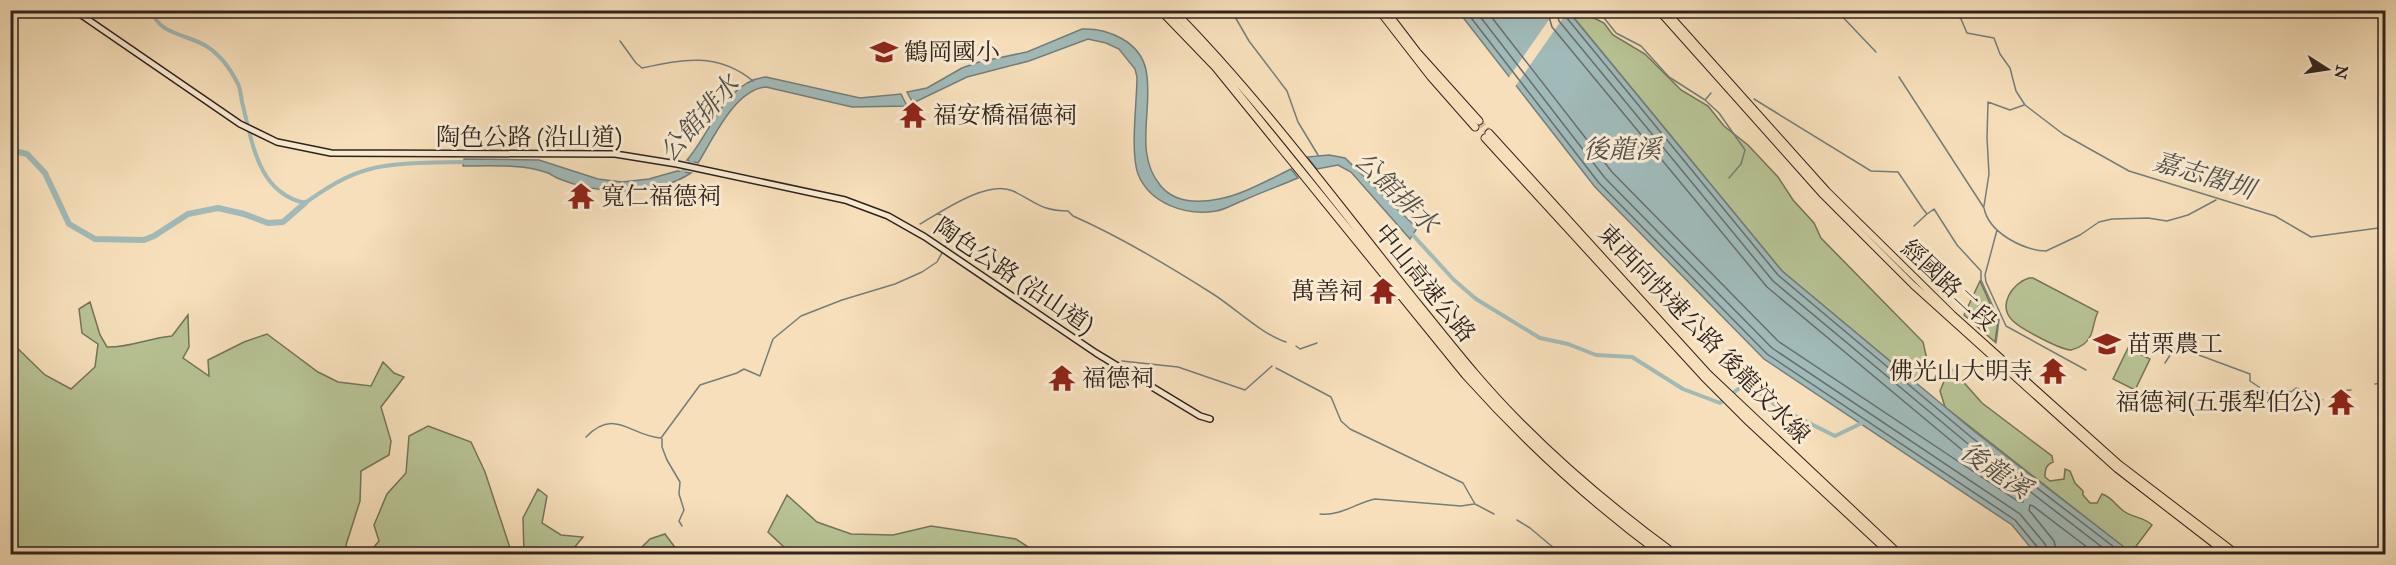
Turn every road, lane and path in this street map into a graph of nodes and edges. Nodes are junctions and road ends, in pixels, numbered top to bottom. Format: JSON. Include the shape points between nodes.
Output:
{"nodes":[{"id":1,"x":74,"y":10,"type":"edge"},
{"id":2,"x":1161,"y":10,"type":"edge"},
{"id":3,"x":1172,"y":10,"type":"edge"},
{"id":4,"x":1379,"y":10,"type":"edge"},
{"id":5,"x":1385,"y":10,"type":"edge"},
{"id":6,"x":1658,"y":10,"type":"edge"},
{"id":7,"x":1665,"y":10,"type":"edge"},
{"id":8,"x":1295,"y":158,"type":"junction"},
{"id":9,"x":1309,"y":176,"type":"junction"},
{"id":10,"x":1210,"y":419,"type":"dead end"},
{"id":11,"x":1662,"y":555,"type":"edge"},
{"id":12,"x":1674,"y":555,"type":"edge"},
{"id":13,"x":1891,"y":555,"type":"edge"},
{"id":14,"x":1899,"y":555,"type":"edge"},
{"id":15,"x":2227,"y":555,"type":"edge"},
{"id":16,"x":2237,"y":555,"type":"edge"}],
"edges":[{"from":1,"to":10,"type":"main road","name":"陶色公路 (沿山道)","via":[[240,124],[300,148],[387,155],[615,154],[845,200],[888,216],[943,248],[1096,353]]},
{"from":2,"to":8,"type":"highway","name":"中山高速公路","via":[[1198,46]]},
{"from":3,"to":8,"type":"highway","name":"中山高速公路","via":[[1219,60]]},
{"from":4,"to":5,"type":"highway","via":[[1431,77],[1477,124]]},
{"from":6,"to":15,"type":"main road","name":"經國路二段","via":[[1823,195],[1913,285],[2117,470]]},
{"from":7,"to":16,"type":"main road","name":"經國路二段","via":[[1827,191],[1953,315],[2119,464]]},
{"from":8,"to":9,"type":"highway","name":"中山高速公路"},
{"from":9,"to":11,"type":"highway","name":"中山高速公路","via":[[1466,375],[1509,423],[1592,501]]},
{"from":9,"to":12,"type":"highway","name":"中山高速公路","via":[[1515,418],[1597,496]]},
{"from":13,"to":14,"type":"highway","name":"東西向快速公路 後龍汶水線","via":[[1704,377],[1487,135],[1708,374]]}]}
